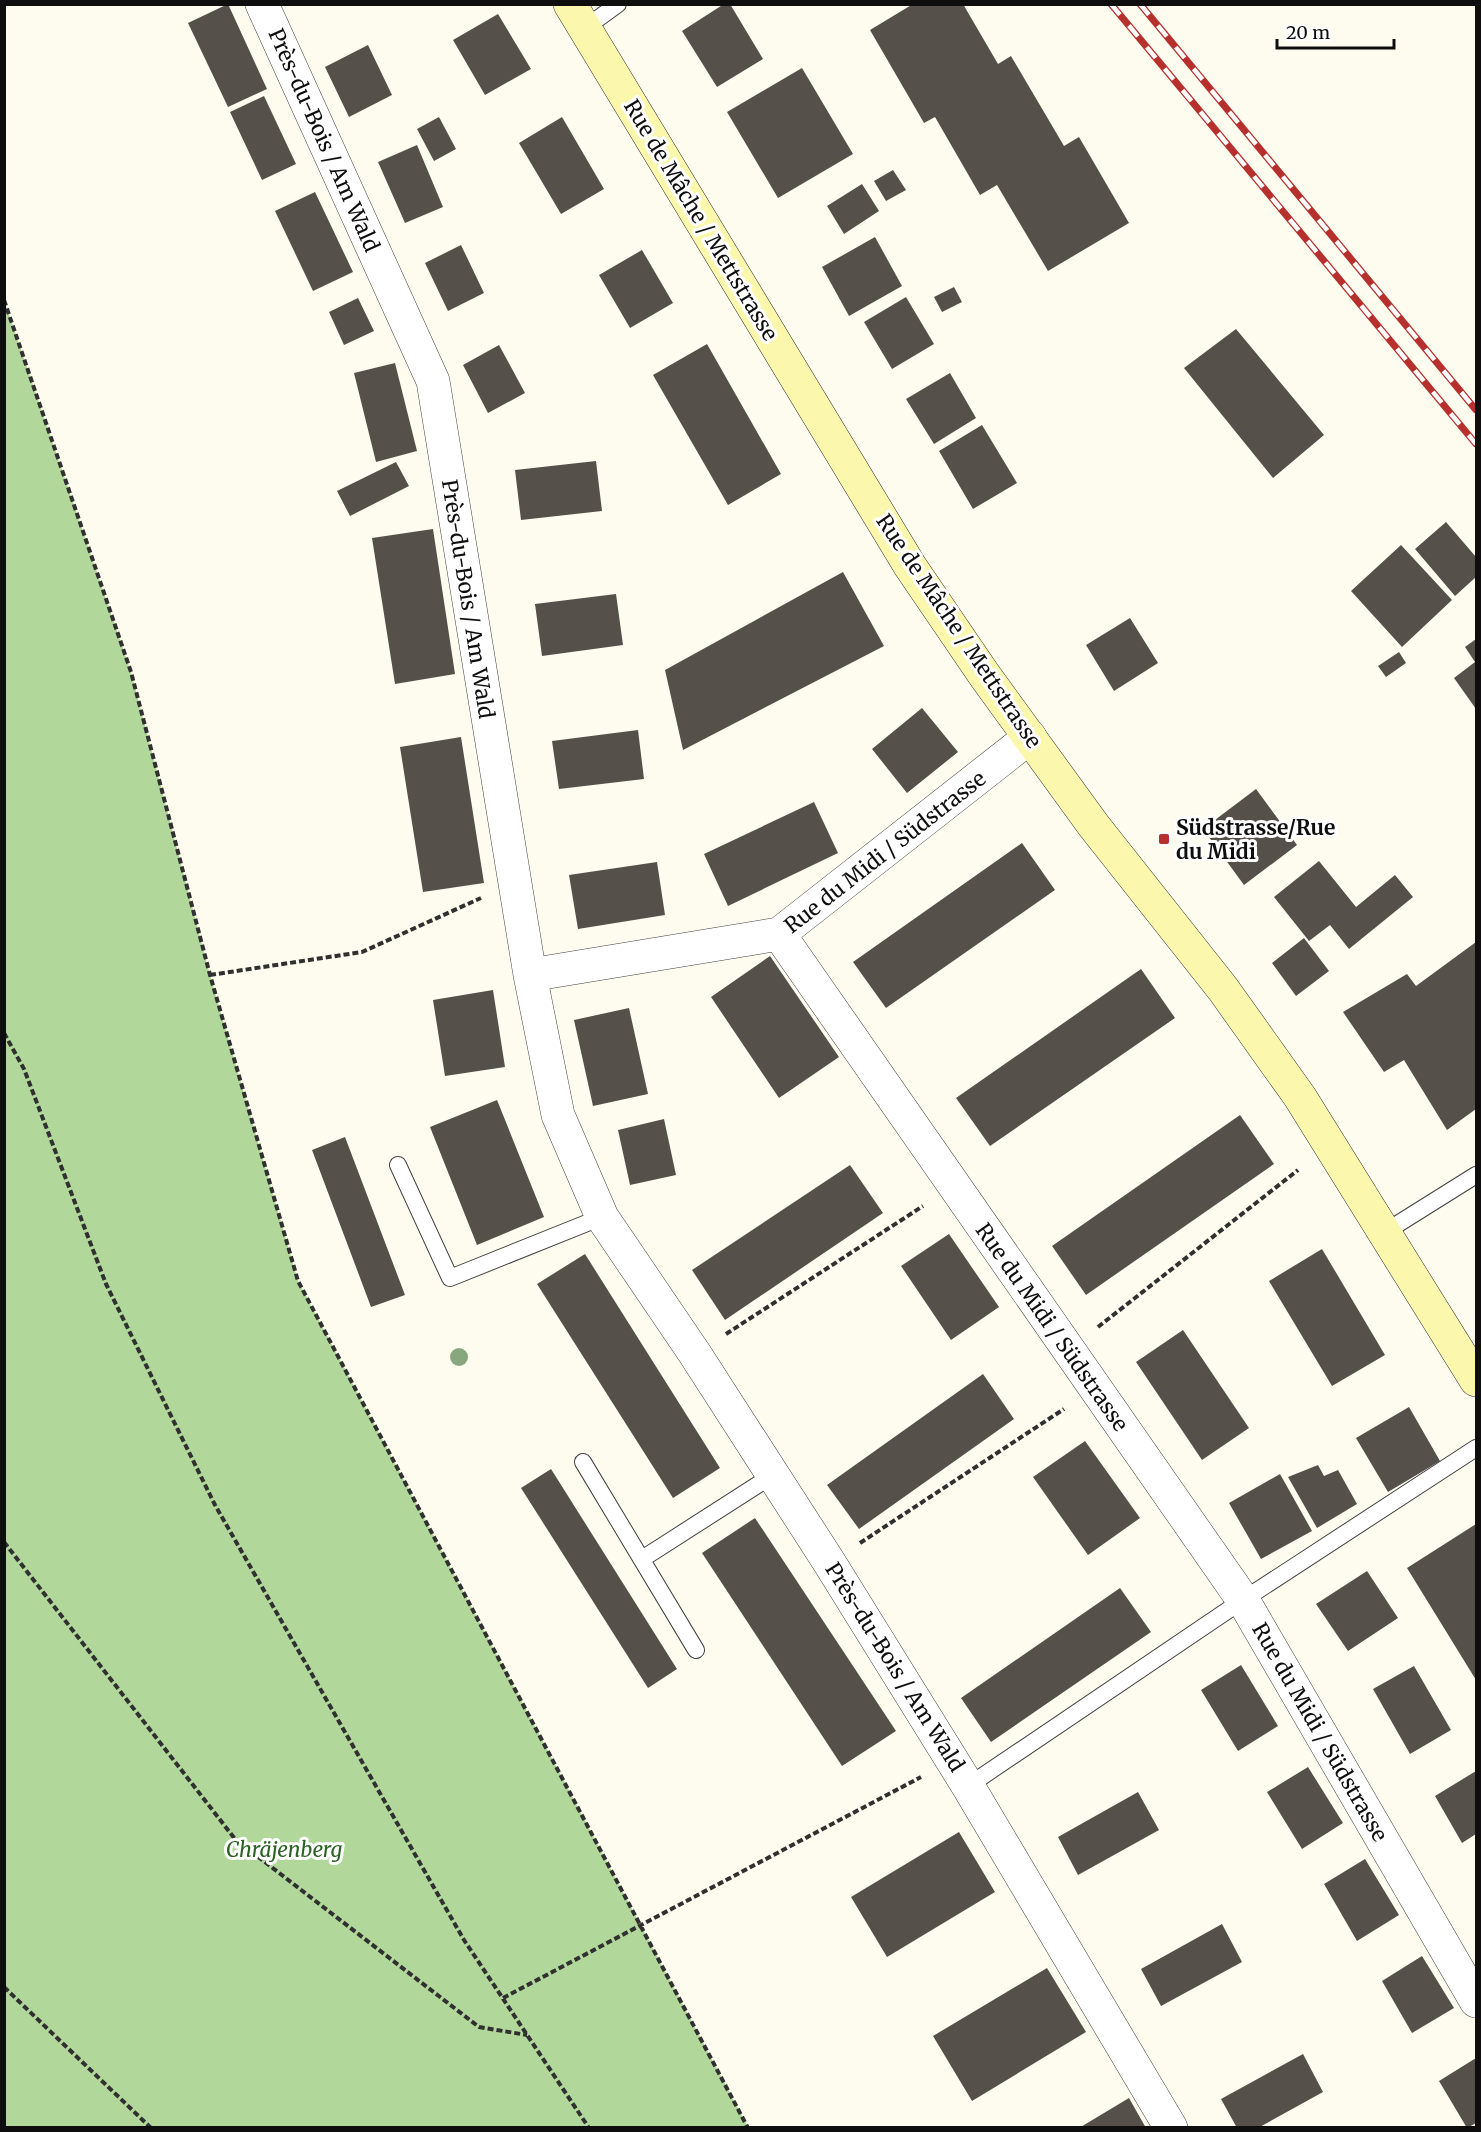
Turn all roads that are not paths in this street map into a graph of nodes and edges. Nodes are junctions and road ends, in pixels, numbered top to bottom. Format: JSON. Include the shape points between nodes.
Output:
{"nodes":[{"id":1,"x":262,"y":4,"type":"edge"},
{"id":2,"x":618,"y":4,"type":"edge"},
{"id":3,"x":578,"y":16,"type":"edge"},
{"id":4,"x":1030,"y":738,"type":"junction"},
{"id":5,"x":779,"y":934,"type":"junction"},
{"id":6,"x":530,"y":975,"type":"junction"},
{"id":7,"x":398,"y":1165,"type":"dead end"},
{"id":8,"x":1476,"y":1175,"type":"edge"},
{"id":9,"x":602,"y":1217,"type":"junction"},
{"id":10,"x":1385,"y":1232,"type":"junction"},
{"id":11,"x":1476,"y":1380,"type":"edge"},
{"id":12,"x":1476,"y":1449,"type":"edge"},
{"id":13,"x":583,"y":1462,"type":"dead end"},
{"id":14,"x":773,"y":1474,"type":"junction"},
{"id":15,"x":642,"y":1559,"type":"junction"},
{"id":16,"x":1243,"y":1600,"type":"junction"},
{"id":17,"x":696,"y":1650,"type":"dead end"},
{"id":18,"x":960,"y":1773,"type":"junction"},
{"id":19,"x":1476,"y":2001,"type":"edge"},
{"id":20,"x":1172,"y":2127,"type":"edge"}],
"edges":[{"from":1,"to":6,"type":"street","name":"Près-du-Bois / Am Wald","via":[[433,381]]},
{"from":2,"to":3,"type":"lane"},
{"from":3,"to":4,"type":"main road","name":"Rue de Mâche / Mettstrasse","via":[[910,567]]},
{"from":4,"to":5,"type":"street","name":"Rue du Midi / Südstrasse"},
{"from":4,"to":10,"type":"main road","name":"Rue de Mâche / Mettstrasse","via":[[1253,1030]]},
{"from":5,"to":6,"type":"street"},
{"from":5,"to":16,"type":"street","name":"Rue du Midi / Südstrasse"},
{"from":6,"to":9,"type":"street","name":"Près-du-Bois / Am Wald","via":[[558,1114]]},
{"from":7,"to":9,"type":"lane","via":[[450,1278]]},
{"from":8,"to":10,"type":"lane"},
{"from":9,"to":14,"type":"street","name":"Près-du-Bois / Am Wald"},
{"from":10,"to":11,"type":"main road","name":"Rue de Mâche / Mettstrasse"},
{"from":12,"to":16,"type":"lane"},
{"from":13,"to":15,"type":"lane"},
{"from":14,"to":15,"type":"lane"},
{"from":14,"to":18,"type":"street","name":"Près-du-Bois / Am Wald"},
{"from":15,"to":17,"type":"lane"},
{"from":16,"to":18,"type":"lane"},
{"from":16,"to":19,"type":"street","name":"Rue du Midi / Südstrasse"},
{"from":18,"to":20,"type":"street","name":"Près-du-Bois / Am Wald"}]}
